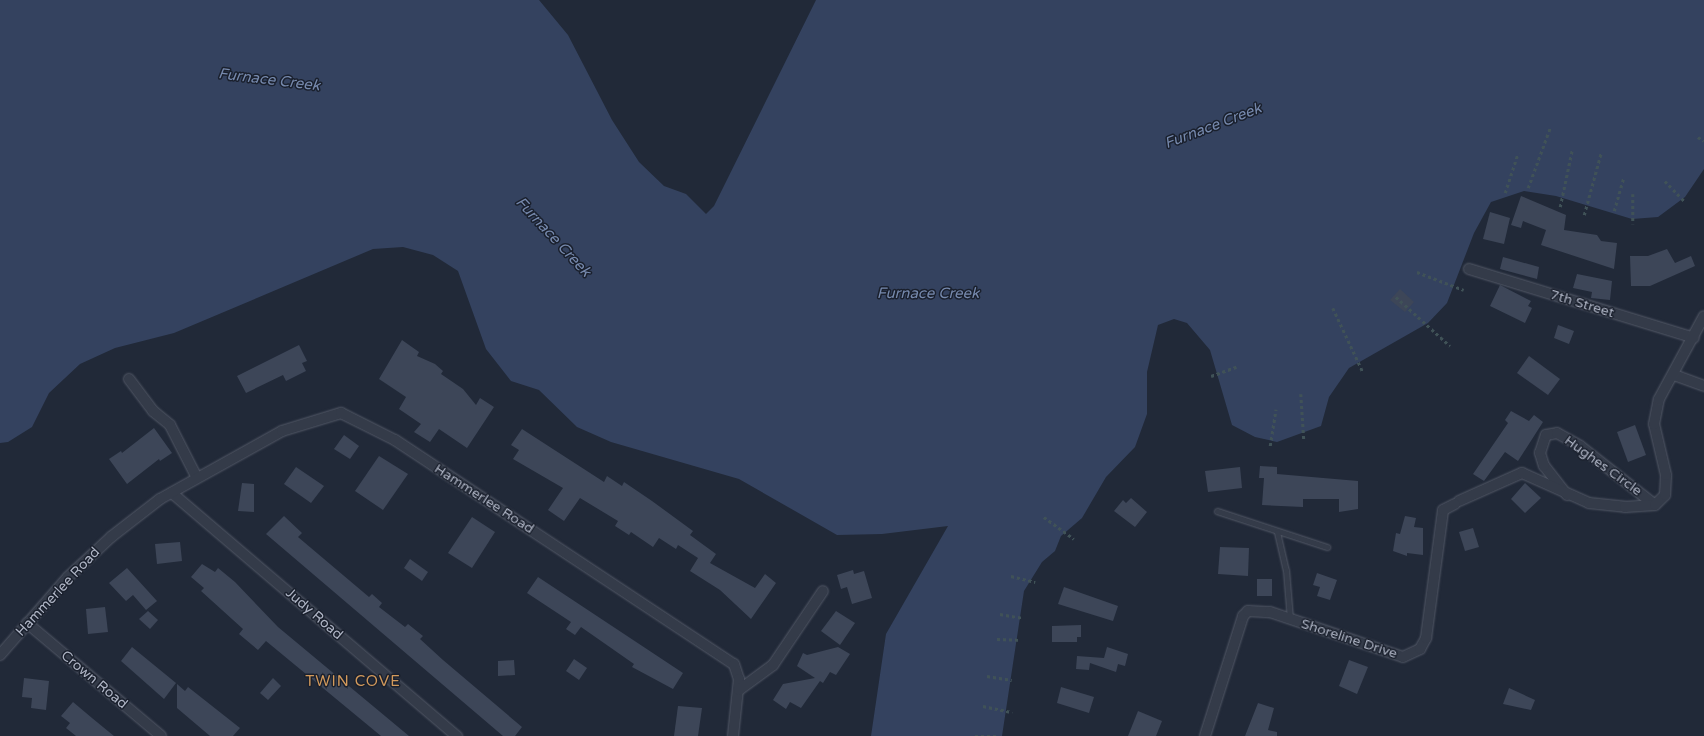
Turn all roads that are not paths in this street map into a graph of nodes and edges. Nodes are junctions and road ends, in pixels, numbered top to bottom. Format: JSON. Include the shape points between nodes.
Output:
{"nodes":[{"id":1,"x":1469,"y":269,"type":"dead end"},
{"id":2,"x":1704,"y":316,"type":"edge"},
{"id":3,"x":1694,"y":338,"type":"junction"},
{"id":4,"x":1674,"y":375,"type":"junction"},
{"id":5,"x":129,"y":379,"type":"dead end"},
{"id":6,"x":1704,"y":386,"type":"edge"},
{"id":7,"x":197,"y":478,"type":"junction"},
{"id":8,"x":172,"y":493,"type":"junction"},
{"id":9,"x":1567,"y":494,"type":"junction"},
{"id":10,"x":1655,"y":505,"type":"junction"},
{"id":11,"x":1217,"y":511,"type":"dead end"},
{"id":12,"x":1277,"y":532,"type":"junction"},
{"id":13,"x":1327,"y":547,"type":"dead end"},
{"id":14,"x":823,"y":591,"type":"dead end"},
{"id":15,"x":1290,"y":619,"type":"junction"},
{"id":16,"x":27,"y":623,"type":"junction"},
{"id":17,"x":0,"y":655,"type":"edge"},
{"id":18,"x":739,"y":690,"type":"junction"},
{"id":19,"x":161,"y":736,"type":"edge"},
{"id":20,"x":457,"y":736,"type":"edge"},
{"id":21,"x":733,"y":736,"type":"edge"},
{"id":22,"x":1205,"y":736,"type":"edge"}],
"edges":[{"from":1,"to":3,"type":"street","name":"7th Street"},
{"from":2,"to":3,"type":"street"},
{"from":3,"to":4,"type":"street"},
{"from":4,"to":6,"type":"street"},
{"from":4,"to":10,"type":"street","via":[[1659,399],[1654,424],[1666,475],[1665,495]]},
{"from":5,"to":7,"type":"street","via":[[153,411],[170,425]]},
{"from":7,"to":8,"type":"street","name":"Hammerlee Road"},
{"from":7,"to":18,"type":"street","name":"Hammerlee Road","via":[[282,431],[341,412],[360,420],[734,664],[739,679]]},
{"from":8,"to":16,"type":"street","name":"Hammerlee Road","via":[[111,537]]},
{"from":8,"to":20,"type":"street","name":"Judy Road"},
{"from":9,"to":10,"type":"street","name":"Shoreline Drive","via":[[1589,503],[1625,507]]},
{"from":9,"to":10,"type":"street","name":"Hughes Circle","via":[[1544,466],[1540,453],[1546,435],[1557,433],[1580,446]]},
{"from":9,"to":15,"type":"street","name":"Shoreline Drive","via":[[1522,473],[1443,510],[1426,638],[1420,649],[1403,657]]},
{"from":11,"to":12,"type":"lane"},
{"from":12,"to":13,"type":"lane"},
{"from":12,"to":15,"type":"lane","via":[[1286,570]]},
{"from":14,"to":18,"type":"street","via":[[773,665]]},
{"from":15,"to":22,"type":"street","name":"Shoreline Drive","via":[[1270,612],[1248,611],[1243,616]]},
{"from":16,"to":17,"type":"street","name":"Hammerlee Road"},
{"from":16,"to":19,"type":"street","name":"Crown Road"},
{"from":18,"to":21,"type":"street","name":"Hammerlee Road"}]}
